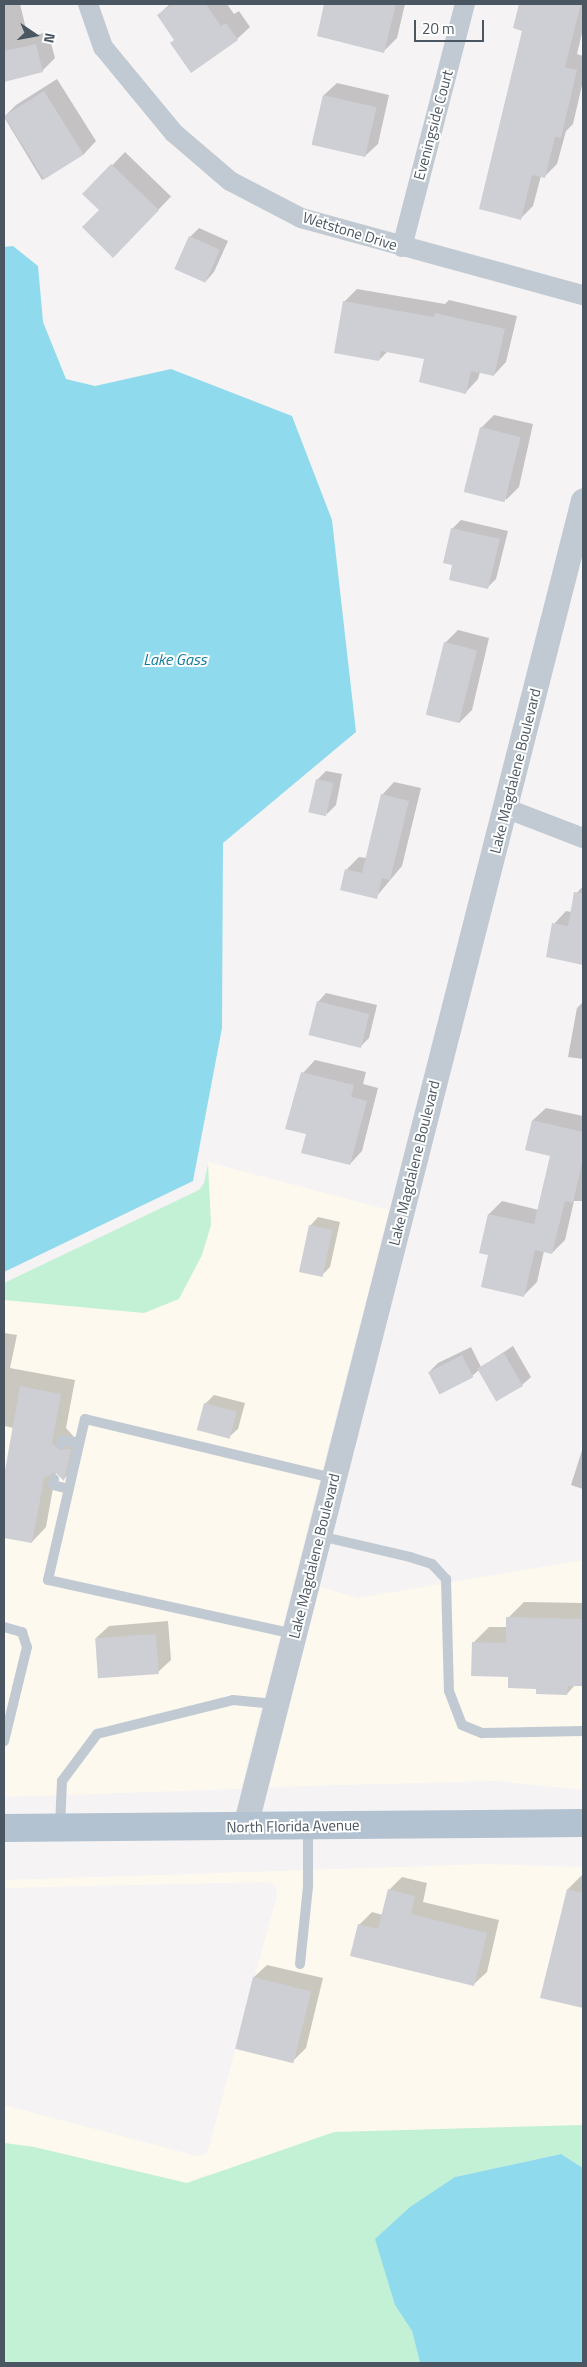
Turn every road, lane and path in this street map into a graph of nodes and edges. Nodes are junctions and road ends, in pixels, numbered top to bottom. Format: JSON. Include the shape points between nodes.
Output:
{"nodes":[{"id":1,"x":88,"y":4,"type":"edge"},
{"id":2,"x":465,"y":4,"type":"edge"},
{"id":3,"x":402,"y":247,"type":"junction"},
{"id":4,"x":583,"y":295,"type":"edge"},
{"id":5,"x":583,"y":500,"type":"edge"},
{"id":6,"x":505,"y":808,"type":"junction"},
{"id":7,"x":583,"y":838,"type":"edge"},
{"id":8,"x":79,"y":1443,"type":"junction"},
{"id":9,"x":61,"y":1444,"type":"dead end"},
{"id":10,"x":334,"y":1478,"type":"junction"},
{"id":11,"x":54,"y":1479,"type":"dead end"},
{"id":12,"x":69,"y":1488,"type":"junction"},
{"id":13,"x":320,"y":1536,"type":"junction"},
{"id":14,"x":4,"y":1627,"type":"edge"},
{"id":15,"x":294,"y":1634,"type":"junction"},
{"id":16,"x":276,"y":1704,"type":"junction"},
{"id":17,"x":583,"y":1731,"type":"edge"},
{"id":18,"x":4,"y":1740,"type":"edge"},
{"id":19,"x":583,"y":1823,"type":"edge"},
{"id":20,"x":245,"y":1826,"type":"junction"},
{"id":21,"x":308,"y":1826,"type":"junction"},
{"id":22,"x":60,"y":1827,"type":"junction"},
{"id":23,"x":4,"y":1828,"type":"edge"},
{"id":24,"x":300,"y":1964,"type":"dead end"}],
"edges":[{"from":1,"to":3,"type":"street","name":"Wetstone Drive","via":[[104,47],[174,133],[230,181],[301,218]]},
{"from":2,"to":3,"type":"street","name":"Eveningside Court"},
{"from":3,"to":4,"type":"street","name":"Wetstone Drive"},
{"from":5,"to":6,"type":"street","name":"Lake Magdalene Boulevard"},
{"from":6,"to":7,"type":"street"},
{"from":6,"to":10,"type":"street","name":"Lake Magdalene Boulevard"},
{"from":8,"to":9,"type":"lane","via":[[62,1440]]},
{"from":8,"to":10,"type":"lane","via":[[85,1419]]},
{"from":8,"to":12,"type":"lane"},
{"from":10,"to":13,"type":"street","name":"Lake Magdalene Boulevard"},
{"from":11,"to":12,"type":"lane","via":[[53,1485]]},
{"from":12,"to":15,"type":"lane","via":[[48,1580]]},
{"from":13,"to":15,"type":"street","name":"Lake Magdalene Boulevard"},
{"from":13,"to":17,"type":"lane","via":[[410,1556],[432,1564],[446,1579],[448,1691],[462,1725],[482,1734]]},
{"from":14,"to":18,"type":"lane","via":[[22,1632],[27,1647]]},
{"from":15,"to":16,"type":"street","name":"Lake Magdalene Boulevard"},
{"from":16,"to":20,"type":"street","name":"Lake Magdalene Boulevard"},
{"from":16,"to":22,"type":"lane","via":[[233,1700],[97,1734],[62,1781]]},
{"from":19,"to":21,"type":"main road","name":"North Florida Avenue"},
{"from":20,"to":21,"type":"main road","name":"North Florida Avenue"},
{"from":20,"to":22,"type":"main road","name":"North Florida Avenue"},
{"from":21,"to":24,"type":"lane","via":[[308,1886]]},
{"from":22,"to":23,"type":"main road","name":"North Florida Avenue"}]}
